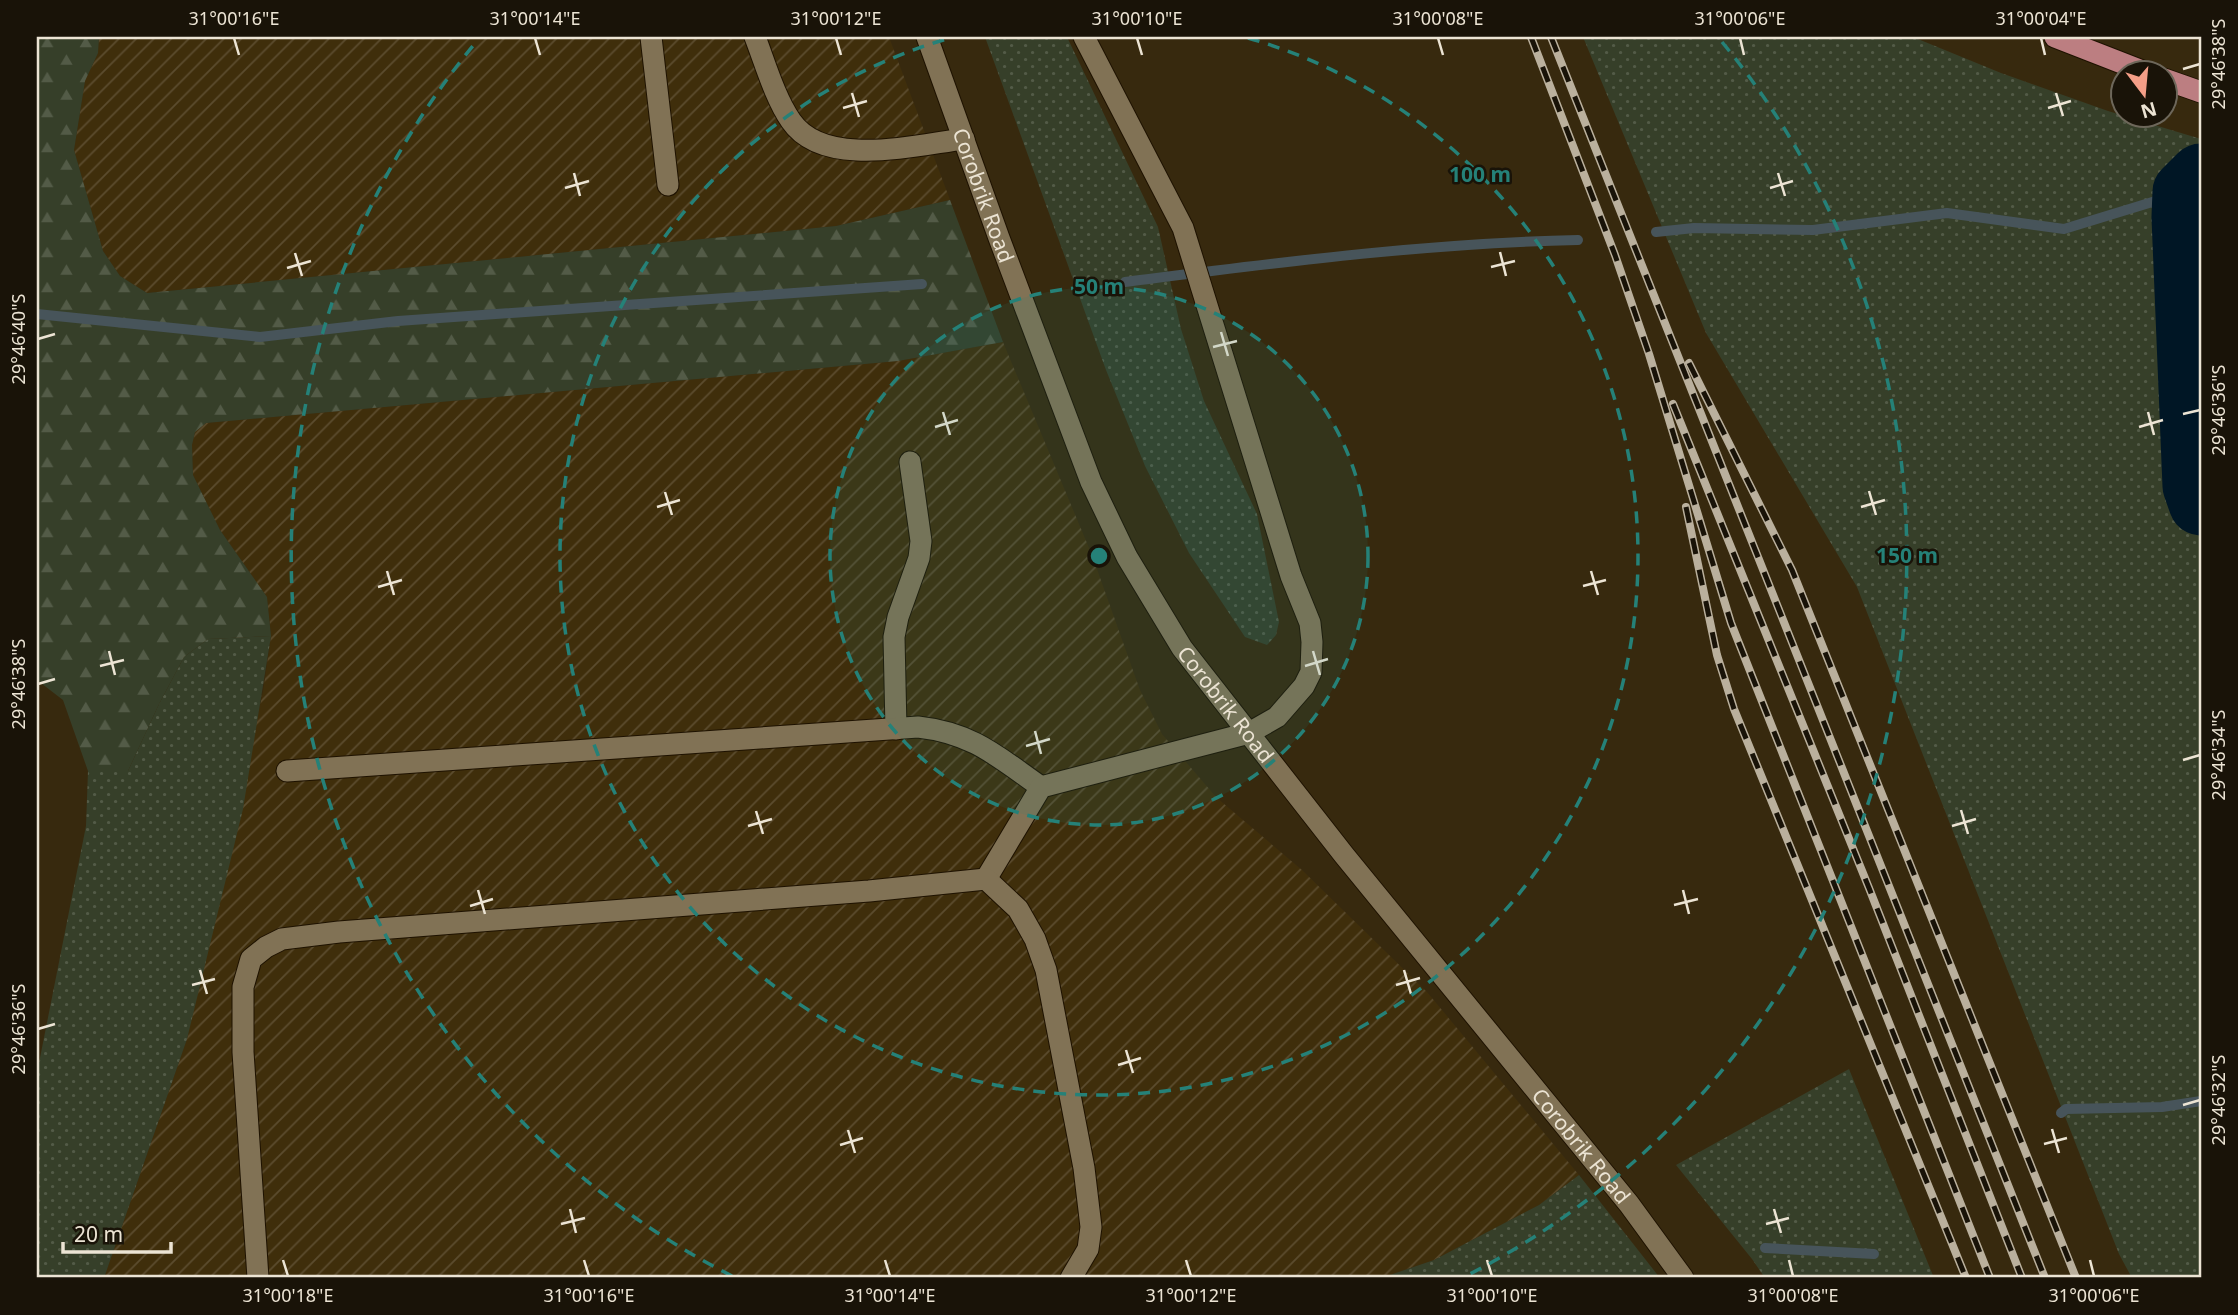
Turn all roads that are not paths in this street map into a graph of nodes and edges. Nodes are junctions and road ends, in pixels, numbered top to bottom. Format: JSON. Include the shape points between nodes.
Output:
{"nodes":[{"id":1,"x":651,"y":37,"type":"edge"},
{"id":2,"x":755,"y":37,"type":"edge"},
{"id":3,"x":927,"y":37,"type":"edge"},
{"id":4,"x":1084,"y":37,"type":"edge"},
{"id":5,"x":2055,"y":37,"type":"edge"},
{"id":6,"x":2114,"y":60,"type":"edge"},
{"id":7,"x":2178,"y":84,"type":"edge"},
{"id":8,"x":2201,"y":92,"type":"edge"},
{"id":9,"x":964,"y":139,"type":"junction"},
{"id":10,"x":668,"y":185,"type":"dead end"},
{"id":11,"x":910,"y":462,"type":"dead end"},
{"id":12,"x":895,"y":729,"type":"junction"},
{"id":13,"x":1248,"y":733,"type":"junction"},
{"id":14,"x":286,"y":771,"type":"dead end"},
{"id":15,"x":1041,"y":787,"type":"junction"},
{"id":16,"x":986,"y":879,"type":"junction"},
{"id":17,"x":258,"y":1278,"type":"edge"},
{"id":18,"x":1071,"y":1278,"type":"edge"},
{"id":19,"x":1683,"y":1278,"type":"edge"}],
"edges":[{"from":1,"to":10,"type":"street"},
{"from":2,"to":9,"type":"street","via":[[791,122],[811,141],[838,150],[870,150]]},
{"from":3,"to":9,"type":"street","name":"Corobrik Road"},
{"from":4,"to":13,"type":"street","via":[[1191,248],[1291,576],[1310,623],[1311,672],[1304,686],[1278,717]]},
{"from":5,"to":6,"type":"main road"},
{"from":7,"to":8,"type":"main road"},
{"from":9,"to":13,"type":"street","name":"Corobrik Road","via":[[1091,482],[1127,557],[1182,648]]},
{"from":11,"to":12,"type":"street","via":[[921,541],[894,637]]},
{"from":12,"to":14,"type":"street"},
{"from":12,"to":15,"type":"street","via":[[918,727],[956,734],[980,744]]},
{"from":13,"to":15,"type":"street"},
{"from":13,"to":19,"type":"street","name":"Corobrik Road","via":[[1629,1203]]},
{"from":15,"to":16,"type":"street"},
{"from":16,"to":17,"type":"street","via":[[339,932],[282,939],[265,947],[251,959],[243,987]]},
{"from":16,"to":18,"type":"street","via":[[1018,909],[1046,970],[1091,1227],[1088,1249]]}]}
